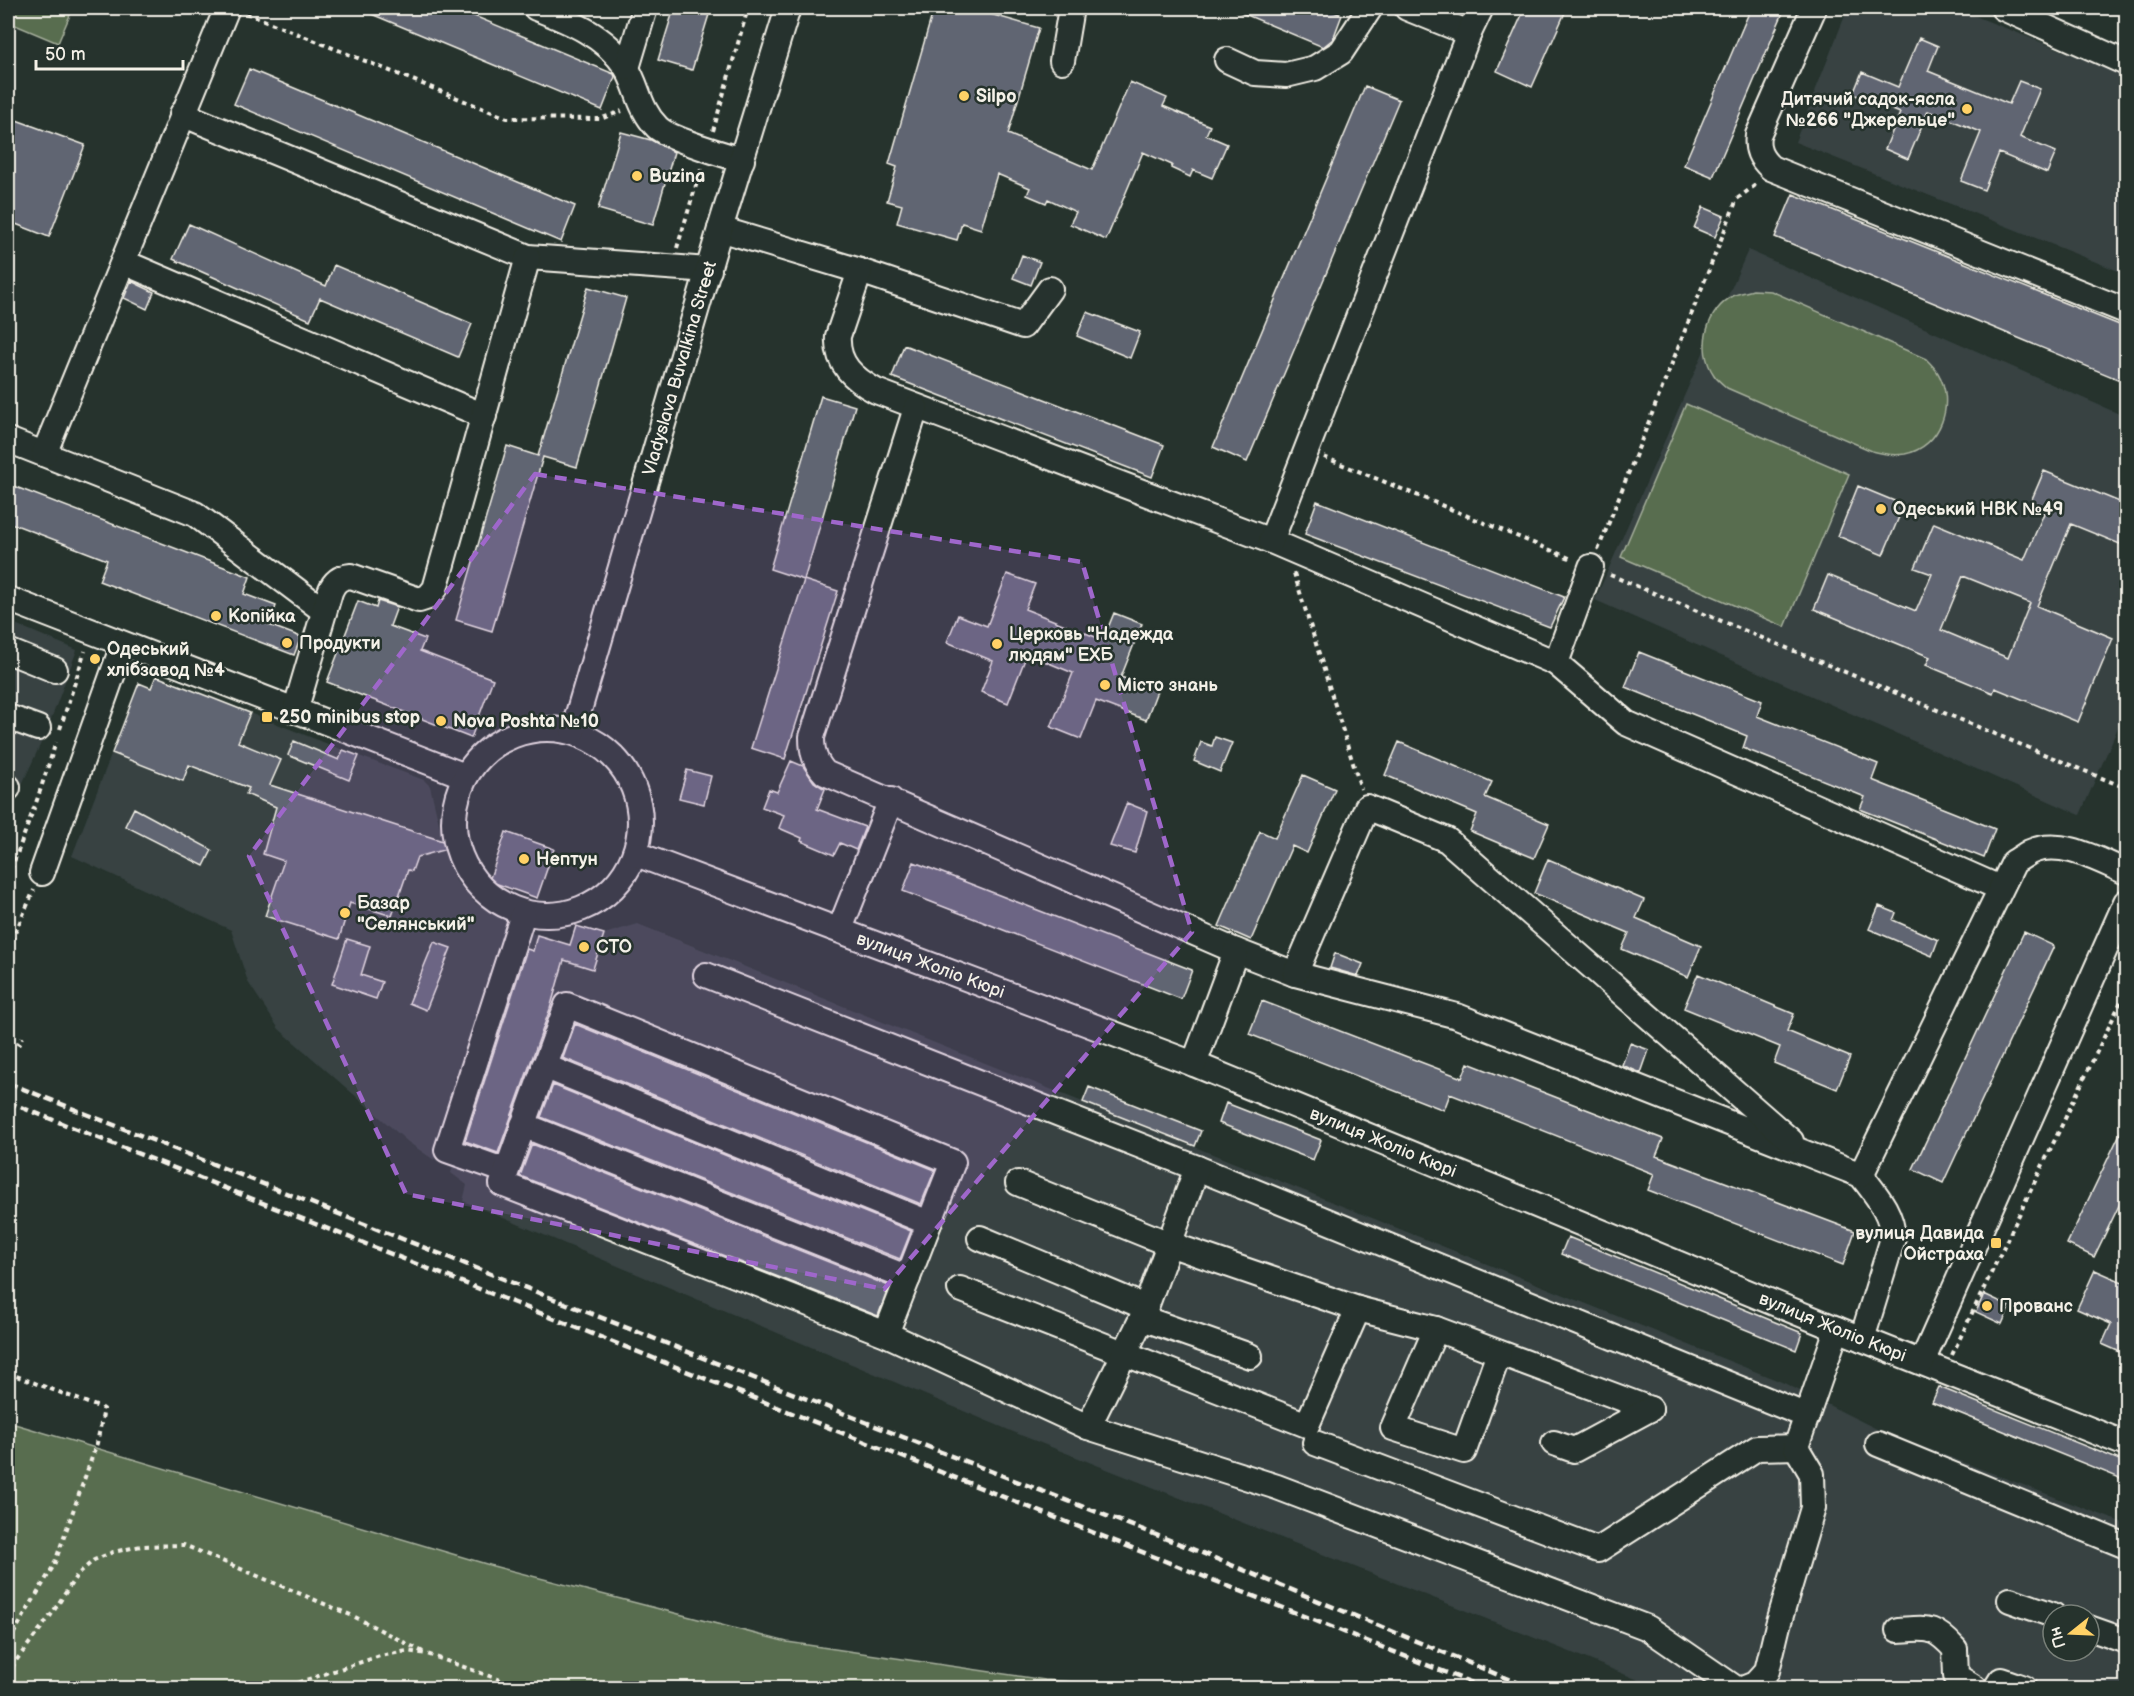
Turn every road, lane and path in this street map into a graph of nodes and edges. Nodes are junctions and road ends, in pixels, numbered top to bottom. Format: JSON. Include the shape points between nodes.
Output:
{"nodes":[{"id":1,"x":536,"y":8,"type":"edge"},
{"id":2,"x":645,"y":8,"type":"edge"},
{"id":3,"x":788,"y":8,"type":"edge"},
{"id":4,"x":1071,"y":8,"type":"edge"},
{"id":5,"x":1370,"y":8,"type":"edge"},
{"id":6,"x":1407,"y":8,"type":"edge"},
{"id":7,"x":1481,"y":8,"type":"edge"},
{"id":8,"x":1814,"y":8,"type":"edge"},
{"id":9,"x":2003,"y":8,"type":"edge"},
{"id":10,"x":234,"y":10,"type":"edge"},
{"id":11,"x":1469,"y":33,"type":"junction"},
{"id":12,"x":1227,"y":60,"type":"dead end"},
{"id":13,"x":1062,"y":61,"type":"dead end"},
{"id":14,"x":2127,"y":63,"type":"edge"},
{"id":15,"x":627,"y":68,"type":"junction"},
{"id":16,"x":641,"y":104,"type":"junction"},
{"id":17,"x":182,"y":114,"type":"junction"},
{"id":18,"x":742,"y":160,"type":"junction"},
{"id":19,"x":1771,"y":168,"type":"junction"},
{"id":20,"x":720,"y":229,"type":"junction"},
{"id":21,"x":528,"y":257,"type":"junction"},
{"id":22,"x":123,"y":262,"type":"junction"},
{"id":23,"x":710,"y":270,"type":"junction"},
{"id":24,"x":860,"y":271,"type":"junction"},
{"id":25,"x":1050,"y":289,"type":"dead end"},
{"id":26,"x":2127,"y":311,"type":"edge"},
{"id":27,"x":916,"y":408,"type":"junction"},
{"id":28,"x":484,"y":416,"type":"junction"},
{"id":29,"x":8,"y":440,"type":"edge"},
{"id":30,"x":1307,"y":450,"type":"junction"},
{"id":31,"x":44,"y":454,"type":"junction"},
{"id":32,"x":1278,"y":544,"type":"junction"},
{"id":33,"x":1592,"y":567,"type":"junction"},
{"id":34,"x":8,"y":599,"type":"edge"},
{"id":35,"x":324,"y":611,"type":"junction"},
{"id":36,"x":91,"y":633,"type":"junction"},
{"id":37,"x":123,"y":645,"type":"junction"},
{"id":38,"x":8,"y":651,"type":"edge"},
{"id":39,"x":1556,"y":663,"type":"junction"},
{"id":40,"x":55,"y":670,"type":"dead end"},
{"id":41,"x":295,"y":711,"type":"junction"},
{"id":42,"x":8,"y":717,"type":"edge"},
{"id":43,"x":38,"y":728,"type":"dead end"},
{"id":44,"x":573,"y":731,"type":"junction"},
{"id":45,"x":465,"y":776,"type":"junction"},
{"id":46,"x":2127,"y":788,"type":"edge"},
{"id":47,"x":891,"y":800,"type":"junction"},
{"id":48,"x":1367,"y":807,"type":"junction"},
{"id":49,"x":636,"y":854,"type":"junction"},
{"id":50,"x":2127,"y":872,"type":"edge"},
{"id":51,"x":42,"y":873,"type":"joint"},
{"id":52,"x":8,"y":878,"type":"edge"},
{"id":53,"x":2000,"y":888,"type":"junction"},
{"id":54,"x":2127,"y":902,"type":"edge"},
{"id":55,"x":523,"y":914,"type":"junction"},
{"id":56,"x":840,"y":929,"type":"junction"},
{"id":57,"x":8,"y":949,"type":"edge"},
{"id":58,"x":1236,"y":951,"type":"junction"},
{"id":59,"x":1294,"y":974,"type":"junction"},
{"id":60,"x":706,"y":975,"type":"dead end"},
{"id":61,"x":2127,"y":991,"type":"edge"},
{"id":62,"x":22,"y":1038,"type":"dead end"},
{"id":63,"x":8,"y":1039,"type":"edge"},
{"id":64,"x":1194,"y":1064,"type":"junction"},
{"id":65,"x":544,"y":1066,"type":"junction"},
{"id":66,"x":523,"y":1125,"type":"junction"},
{"id":67,"x":1804,"y":1153,"type":"junction"},
{"id":68,"x":1197,"y":1168,"type":"junction"},
{"id":69,"x":506,"y":1171,"type":"junction"},
{"id":70,"x":1861,"y":1175,"type":"junction"},
{"id":71,"x":1018,"y":1183,"type":"dead end"},
{"id":72,"x":929,"y":1223,"type":"junction"},
{"id":73,"x":980,"y":1238,"type":"dead end"},
{"id":74,"x":1169,"y":1244,"type":"junction"},
{"id":75,"x":908,"y":1278,"type":"junction"},
{"id":76,"x":960,"y":1289,"type":"dead end"},
{"id":77,"x":1358,"y":1309,"type":"junction"},
{"id":78,"x":1143,"y":1313,"type":"junction"},
{"id":79,"x":1436,"y":1329,"type":"junction"},
{"id":80,"x":1837,"y":1329,"type":"junction"},
{"id":81,"x":886,"y":1334,"type":"junction"},
{"id":82,"x":1862,"y":1339,"type":"junction"},
{"id":83,"x":1123,"y":1353,"type":"junction"},
{"id":84,"x":1499,"y":1353,"type":"junction"},
{"id":85,"x":1250,"y":1356,"type":"dead end"},
{"id":86,"x":1922,"y":1362,"type":"junction"},
{"id":87,"x":1944,"y":1371,"type":"junction"},
{"id":88,"x":8,"y":1373,"type":"edge"},
{"id":89,"x":1807,"y":1416,"type":"junction"},
{"id":90,"x":1088,"y":1427,"type":"junction"},
{"id":91,"x":1315,"y":1443,"type":"dead end"},
{"id":92,"x":1554,"y":1443,"type":"dead end"},
{"id":93,"x":1878,"y":1444,"type":"dead end"},
{"id":94,"x":2127,"y":1444,"type":"edge"},
{"id":95,"x":1796,"y":1447,"type":"junction"},
{"id":96,"x":2127,"y":1546,"type":"edge"},
{"id":97,"x":2010,"y":1600,"type":"dead end"},
{"id":98,"x":2041,"y":1611,"type":"edge"},
{"id":99,"x":1898,"y":1630,"type":"dead end"},
{"id":100,"x":2101,"y":1632,"type":"edge"},
{"id":101,"x":2127,"y":1641,"type":"edge"},
{"id":102,"x":8,"y":1643,"type":"edge"},
{"id":103,"x":427,"y":1654,"type":"junction"},
{"id":104,"x":8,"y":1676,"type":"edge"},
{"id":105,"x":281,"y":1689,"type":"edge"},
{"id":106,"x":523,"y":1689,"type":"edge"},
{"id":107,"x":1735,"y":1689,"type":"edge"},
{"id":108,"x":1746,"y":1689,"type":"edge"},
{"id":109,"x":1974,"y":1689,"type":"edge"},
{"id":110,"x":1996,"y":1689,"type":"edge"},
{"id":111,"x":2024,"y":1689,"type":"edge"}],
"edges":[{"from":1,"to":15,"type":"street","via":[[581,27],[607,44]]},
{"from":2,"to":15,"type":"street"},
{"from":3,"to":18,"type":"street","name":"Vladyslava Buvalkina Street"},
{"from":4,"to":13,"type":"street"},
{"from":5,"to":12,"type":"street","via":[[1341,52],[1315,68],[1286,75],[1255,73]]},
{"from":6,"to":11,"type":"street"},
{"from":7,"to":11,"type":"street"},
{"from":8,"to":19,"type":"street","via":[[1758,135],[1759,154]]},
{"from":9,"to":14,"type":"street"},
{"from":10,"to":16,"type":"path","via":[[507,117],[600,119]]},
{"from":10,"to":17,"type":"street"},
{"from":11,"to":30,"type":"street"},
{"from":15,"to":16,"type":"street"},
{"from":16,"to":18,"type":"street","via":[[658,129]]},
{"from":17,"to":21,"type":"street"},
{"from":17,"to":22,"type":"street"},
{"from":18,"to":20,"type":"street","name":"Vladyslava Buvalkina Street"},
{"from":19,"to":26,"type":"street"},
{"from":19,"to":33,"type":"path","via":[[1761,182],[1737,200]]},
{"from":20,"to":23,"type":"street","name":"Vladyslava Buvalkina Street"},
{"from":20,"to":24,"type":"street"},
{"from":21,"to":23,"type":"street"},
{"from":21,"to":28,"type":"street"},
{"from":22,"to":28,"type":"street"},
{"from":22,"to":31,"type":"street"},
{"from":23,"to":44,"type":"street","name":"Vladyslava Buvalkina Street"},
{"from":24,"to":25,"type":"street","via":[[1023,326]]},
{"from":24,"to":27,"type":"street","via":[[838,336],[843,364],[861,383]]},
{"from":27,"to":32,"type":"street"},
{"from":27,"to":47,"type":"street","via":[[812,737],[812,752],[825,773]]},
{"from":28,"to":35,"type":"street","via":[[432,594],[414,599],[364,579],[345,576],[332,586]]},
{"from":29,"to":31,"type":"street"},
{"from":30,"to":32,"type":"street"},
{"from":30,"to":33,"type":"path"},
{"from":31,"to":35,"type":"street","via":[[195,514]]},
{"from":32,"to":39,"type":"street"},
{"from":32,"to":48,"type":"path"},
{"from":33,"to":39,"type":"street"},
{"from":33,"to":46,"type":"path"},
{"from":34,"to":36,"type":"street"},
{"from":35,"to":41,"type":"street"},
{"from":36,"to":37,"type":"street"},
{"from":36,"to":52,"type":"path"},
{"from":37,"to":41,"type":"street"},
{"from":37,"to":51,"type":"street"},
{"from":38,"to":40,"type":"street"},
{"from":39,"to":53,"type":"street","via":[[1626,723]]},
{"from":41,"to":45,"type":"street"},
{"from":42,"to":43,"type":"street"},
{"from":44,"to":45,"type":"street","via":[[541,728],[511,735],[484,752]]},
{"from":44,"to":49,"type":"street","via":[[601,744],[623,765],[637,793],[641,823]]},
{"from":45,"to":55,"type":"street","via":[[455,806],[455,836],[465,866],[463,877]]},
{"from":47,"to":56,"type":"street"},
{"from":47,"to":58,"type":"street"},
{"from":48,"to":59,"type":"street"},
{"from":48,"to":67,"type":"street","via":[[1446,840]]},
{"from":49,"to":55,"type":"street","via":[[621,881],[598,901],[569,913]]},
{"from":49,"to":56,"type":"street","name":"вулиця Жоліо Кюрі"},
{"from":50,"to":53,"type":"street","via":[[2066,848],[2048,848],[2014,862]]},
{"from":51,"to":57,"type":"path"},
{"from":53,"to":70,"type":"street"},
{"from":54,"to":86,"type":"street"},
{"from":55,"to":69,"type":"street","via":[[447,1150]]},
{"from":56,"to":64,"type":"street","name":"вулиця Жоліо Кюрі"},
{"from":58,"to":59,"type":"street"},
{"from":58,"to":64,"type":"street"},
{"from":59,"to":67,"type":"street","via":[[1457,1016]]},
{"from":60,"to":68,"type":"street"},
{"from":61,"to":87,"type":"path"},
{"from":62,"to":63,"type":"path","via":[[20,1044]]},
{"from":64,"to":80,"type":"street","name":"вулиця Жоліо Кюрі"},
{"from":65,"to":66,"type":"street"},
{"from":65,"to":72,"type":"street"},
{"from":65,"to":72,"type":"street","via":[[567,1005],[953,1162]]},
{"from":66,"to":69,"type":"street"},
{"from":66,"to":75,"type":"street"},
{"from":67,"to":70,"type":"street"},
{"from":68,"to":74,"type":"street"},
{"from":68,"to":89,"type":"street"},
{"from":69,"to":81,"type":"street","via":[[502,1184]]},
{"from":70,"to":82,"type":"street","via":[[1890,1216],[1893,1238]]},
{"from":71,"to":74,"type":"street"},
{"from":72,"to":75,"type":"street"},
{"from":73,"to":78,"type":"street"},
{"from":74,"to":77,"type":"street"},
{"from":74,"to":78,"type":"street"},
{"from":75,"to":81,"type":"street"},
{"from":76,"to":83,"type":"street"},
{"from":77,"to":79,"type":"street"},
{"from":77,"to":83,"type":"street","via":[[1307,1425]]},
{"from":78,"to":83,"type":"street"},
{"from":78,"to":85,"type":"street"},
{"from":79,"to":84,"type":"street"},
{"from":79,"to":84,"type":"street","via":[[1393,1428],[1464,1451]]},
{"from":80,"to":82,"type":"street","name":"вулиця Жоліо Кюрі"},
{"from":80,"to":89,"type":"street"},
{"from":81,"to":90,"type":"street"},
{"from":82,"to":86,"type":"street","name":"вулиця Жоліо Кюрі"},
{"from":83,"to":90,"type":"street"},
{"from":84,"to":92,"type":"street","via":[[1650,1409],[1574,1450]]},
{"from":86,"to":87,"type":"street","name":"вулиця Жоліо Кюрі"},
{"from":87,"to":94,"type":"street","name":"вулиця Жоліо Кюрі"},
{"from":88,"to":102,"type":"path","via":[[104,1409],[97,1443],[54,1565]]},
{"from":89,"to":95,"type":"street"},
{"from":90,"to":107,"type":"street","via":[[1277,1487],[1648,1628]]},
{"from":91,"to":95,"type":"street","via":[[1598,1550],[1757,1448]]},
{"from":93,"to":96,"type":"street"},
{"from":95,"to":108,"type":"street","via":[[1812,1474],[1814,1508],[1767,1671]]},
{"from":97,"to":98,"type":"street"},
{"from":99,"to":109,"type":"street","via":[[1925,1628],[1941,1634],[1955,1649],[1956,1676]]},
{"from":100,"to":101,"type":"street"},
{"from":103,"to":104,"type":"path","via":[[353,1616],[184,1545],[141,1546],[94,1560],[77,1575]]},
{"from":103,"to":105,"type":"path","via":[[407,1650],[380,1656]]},
{"from":103,"to":106,"type":"path"},
{"from":110,"to":111,"type":"street","via":[[2001,1680]]}]}
